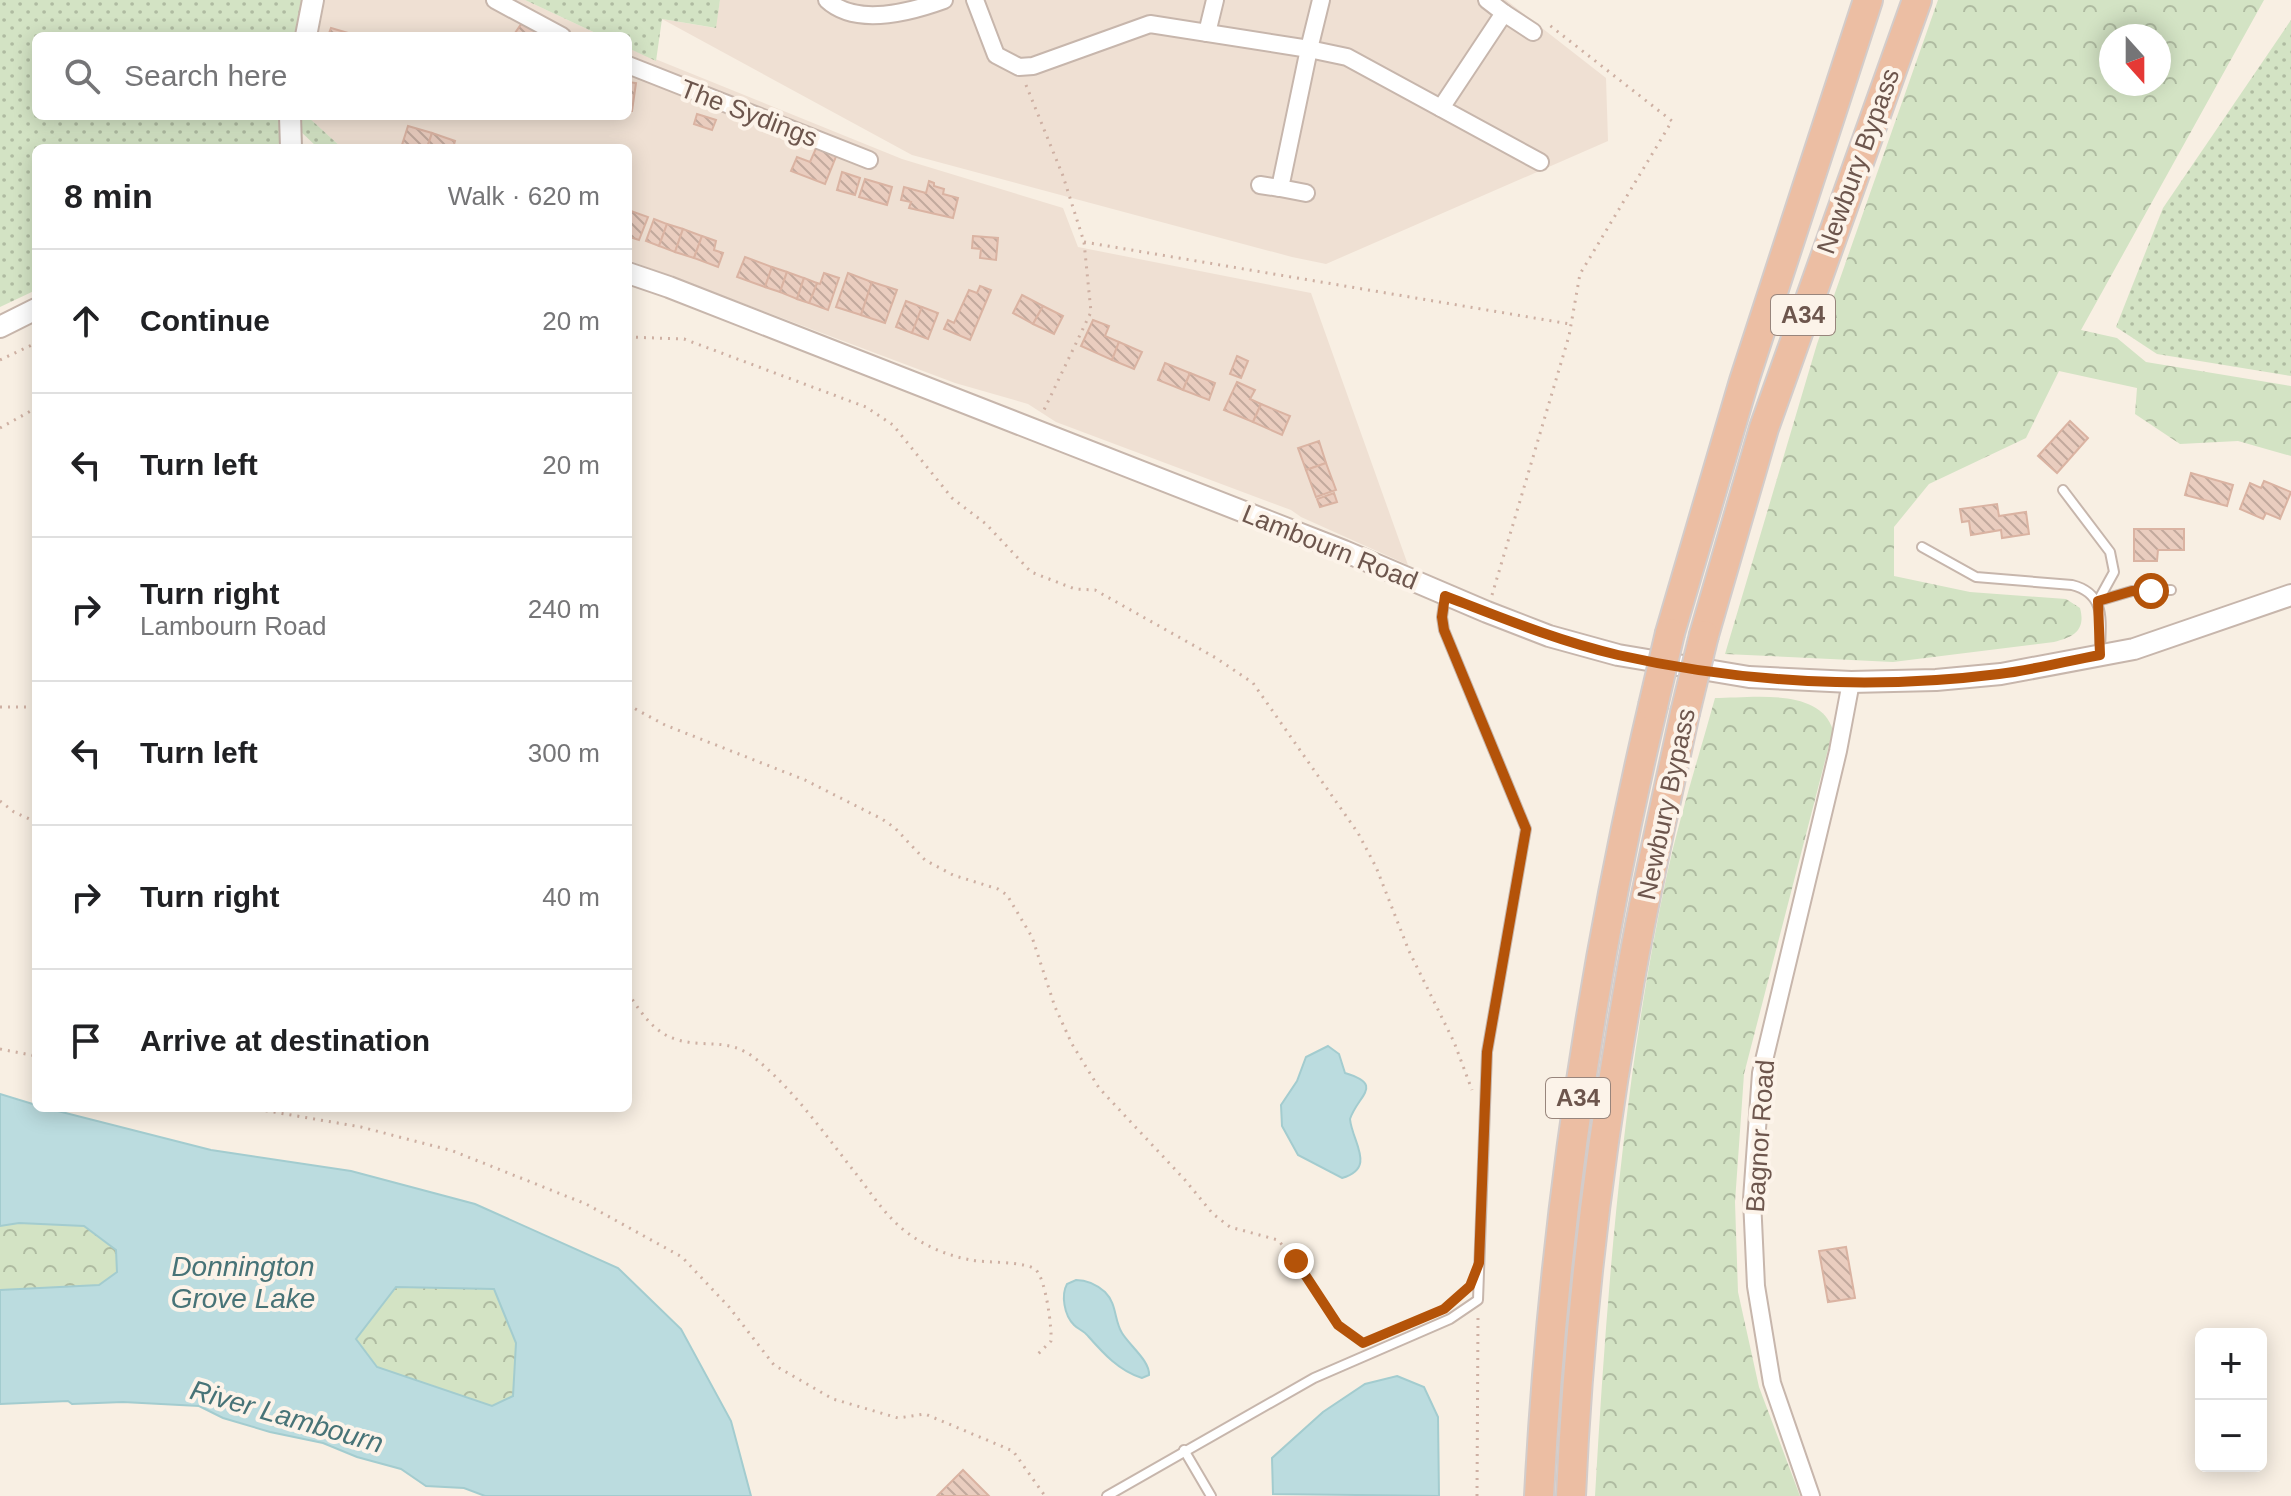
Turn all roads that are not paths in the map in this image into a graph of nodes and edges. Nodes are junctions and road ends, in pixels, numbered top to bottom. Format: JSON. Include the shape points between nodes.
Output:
{"nodes":[{"id":1,"x":313,"y":0,"type":"edge"},
{"id":2,"x":495,"y":0,"type":"edge"},
{"id":3,"x":827,"y":0,"type":"edge"},
{"id":4,"x":944,"y":0,"type":"edge"},
{"id":5,"x":975,"y":0,"type":"edge"},
{"id":6,"x":1215,"y":0,"type":"edge"},
{"id":7,"x":1321,"y":0,"type":"edge"},
{"id":8,"x":1487,"y":0,"type":"edge"},
{"id":9,"x":1860,"y":0,"type":"edge"},
{"id":10,"x":1868,"y":0,"type":"edge"},
{"id":11,"x":1917,"y":0,"type":"edge"},
{"id":12,"x":1504,"y":13,"type":"junction"},
{"id":13,"x":1537,"y":25,"type":"road end"},
{"id":14,"x":307,"y":32,"type":"edge"},
{"id":15,"x":555,"y":32,"type":"edge"},
{"id":16,"x":1207,"y":33,"type":"junction"},
{"id":17,"x":1857,"y":36,"type":"junction"},
{"id":18,"x":1309,"y":49,"type":"junction"},
{"id":19,"x":632,"y":67,"type":"edge"},
{"id":20,"x":1441,"y":108,"type":"junction"},
{"id":21,"x":290,"y":120,"type":"edge"},
{"id":22,"x":291,"y":144,"type":"edge"},
{"id":23,"x":869,"y":160,"type":"dead end"},
{"id":24,"x":1540,"y":162,"type":"dead end"},
{"id":25,"x":1260,"y":185,"type":"dead end"},
{"id":26,"x":1280,"y":188,"type":"junction"},
{"id":27,"x":1306,"y":193,"type":"dead end"},
{"id":28,"x":632,"y":274,"type":"edge"},
{"id":29,"x":32,"y":311,"type":"edge"},
{"id":30,"x":0,"y":327,"type":"edge"},
{"id":31,"x":2063,"y":490,"type":"dead end"},
{"id":32,"x":1922,"y":547,"type":"dead end"},
{"id":33,"x":2171,"y":590,"type":"dead end"},
{"id":34,"x":1445,"y":596,"type":"junction"},
{"id":35,"x":2291,"y":597,"type":"edge"},
{"id":36,"x":2098,"y":601,"type":"junction"},
{"id":37,"x":2100,"y":655,"type":"junction"},
{"id":38,"x":1851,"y":682,"type":"junction"},
{"id":39,"x":1184,"y":1450,"type":"junction"},
{"id":40,"x":1107,"y":1496,"type":"edge"},
{"id":41,"x":1211,"y":1496,"type":"edge"},
{"id":42,"x":1539,"y":1496,"type":"edge"},
{"id":43,"x":1571,"y":1496,"type":"edge"},
{"id":44,"x":1811,"y":1496,"type":"edge"}],
"edges":[{"from":1,"to":14,"type":"street"},
{"from":2,"to":15,"type":"street"},
{"from":3,"to":4,"type":"street","via":[[842,10],[886,15]]},
{"from":5,"to":16,"type":"street","via":[[996,55],[1019,67],[1150,24]]},
{"from":6,"to":16,"type":"street"},
{"from":7,"to":18,"type":"street"},
{"from":8,"to":12,"type":"street"},
{"from":9,"to":17,"type":"highway"},
{"from":10,"to":17,"type":"highway","name":"Newbury Bypass","number":"A34"},
{"from":11,"to":43,"type":"highway","name":"Newbury Bypass","number":"A34","bridge":true,"via":[[1764,428],[1685,713],[1612,1087],[1583,1333]]},
{"from":12,"to":13,"type":"street"},
{"from":12,"to":20,"type":"street"},
{"from":16,"to":18,"type":"street"},
{"from":17,"to":42,"type":"highway","name":"Newbury Bypass","number":"A34","bridge":true,"via":[[1744,381],[1653,706],[1604,933],[1578,1095],[1554,1287]]},
{"from":18,"to":20,"type":"street","via":[[1347,57]]},
{"from":18,"to":26,"type":"street"},
{"from":19,"to":23,"type":"street","name":"The Sydings"},
{"from":20,"to":24,"type":"street"},
{"from":21,"to":22,"type":"street"},
{"from":25,"to":26,"type":"street"},
{"from":26,"to":27,"type":"street"},
{"from":28,"to":34,"type":"street","name":"Lambourn Road","via":[[1344,551]]},
{"from":29,"to":30,"type":"street"},
{"from":31,"to":36,"type":"lane","via":[[2110,552],[2114,572]]},
{"from":32,"to":36,"type":"lane","via":[[1976,577],[2072,585],[2088,589]]},
{"from":33,"to":36,"type":"lane","via":[[2132,591]]},
{"from":34,"to":38,"type":"street","name":"Lambourn Road","via":[[1549,636],[1618,655],[1749,677]]},
{"from":34,"to":39,"type":"lane","via":[[1444,630],[1526,829],[1487,1052],[1478,1300],[1450,1319],[1314,1378]]},
{"from":35,"to":37,"type":"street","name":"Lambourn Road","via":[[2134,649]]},
{"from":36,"to":37,"type":"lane"},
{"from":37,"to":38,"type":"street","name":"Lambourn Road","via":[[2001,674]]},
{"from":38,"to":44,"type":"street","name":"Bagnor Road","via":[[1761,1073],[1752,1199],[1756,1286],[1772,1383]]},
{"from":39,"to":40,"type":"lane"},
{"from":39,"to":41,"type":"lane"}]}
